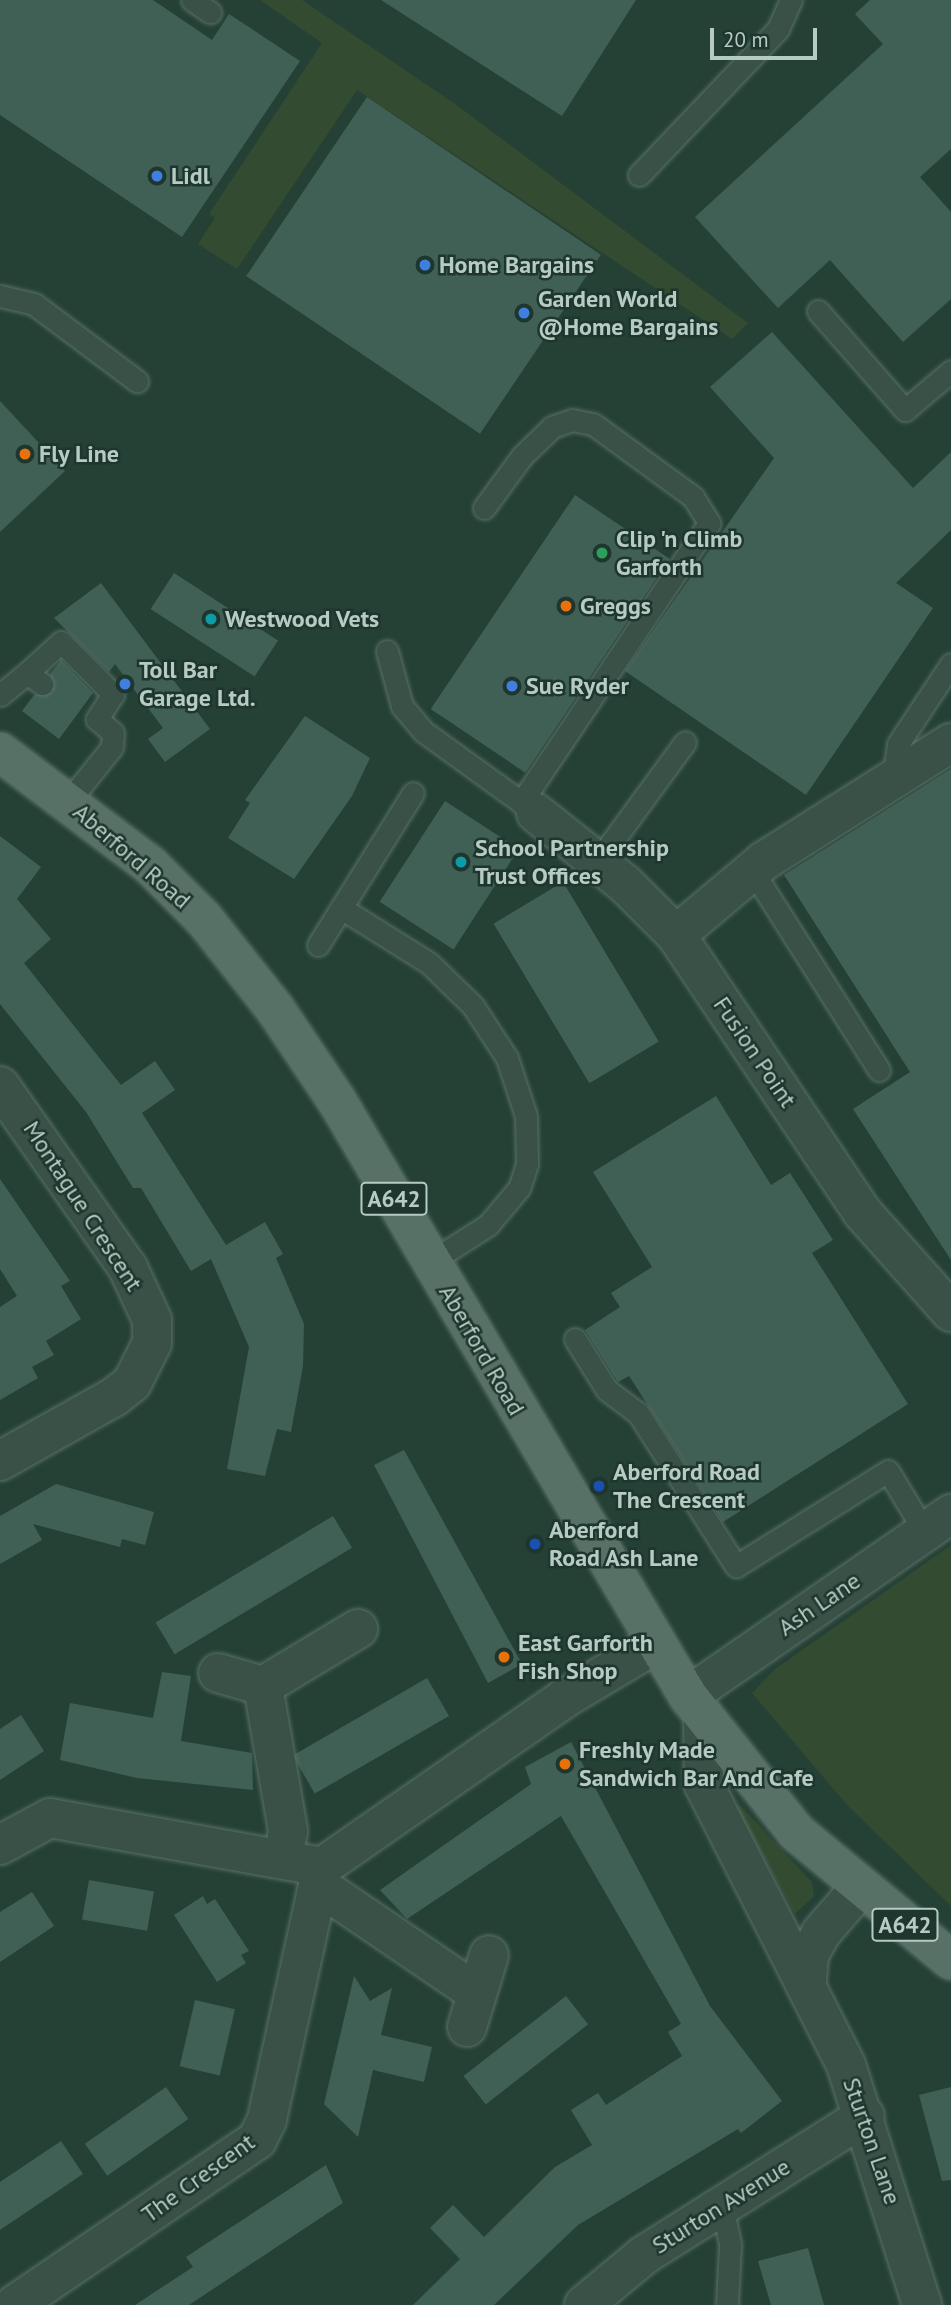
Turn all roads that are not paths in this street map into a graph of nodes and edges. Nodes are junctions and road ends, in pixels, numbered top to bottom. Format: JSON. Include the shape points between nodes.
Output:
{"nodes":[{"id":1,"x":791,"y":0,"type":"edge"},
{"id":2,"x":639,"y":175,"type":"dead end"},
{"id":3,"x":0,"y":296,"type":"edge"},
{"id":4,"x":818,"y":312,"type":"dead end"},
{"id":5,"x":951,"y":371,"type":"edge"},
{"id":6,"x":137,"y":380,"type":"dead end"},
{"id":7,"x":484,"y":508,"type":"dead end"},
{"id":8,"x":387,"y":651,"type":"dead end"},
{"id":9,"x":951,"y":664,"type":"edge"},
{"id":10,"x":0,"y":695,"type":"edge"},
{"id":11,"x":685,"y":742,"type":"dead end"},
{"id":12,"x":951,"y":743,"type":"edge"},
{"id":13,"x":0,"y":752,"type":"edge"},
{"id":14,"x":893,"y":780,"type":"junction"},
{"id":15,"x":413,"y":793,"type":"dead end"},
{"id":16,"x":68,"y":802,"type":"junction"},
{"id":17,"x":529,"y":808,"type":"junction"},
{"id":18,"x":598,"y":862,"type":"junction"},
{"id":19,"x":752,"y":870,"type":"junction"},
{"id":20,"x":341,"y":908,"type":"junction"},
{"id":21,"x":676,"y":935,"type":"junction"},
{"id":22,"x":318,"y":945,"type":"dead end"},
{"id":23,"x":879,"y":1070,"type":"dead end"},
{"id":24,"x":0,"y":1086,"type":"edge"},
{"id":25,"x":430,"y":1262,"type":"junction"},
{"id":26,"x":951,"y":1311,"type":"edge"},
{"id":27,"x":575,"y":1339,"type":"dead end"},
{"id":28,"x":0,"y":1461,"type":"edge"},
{"id":29,"x":938,"y":1523,"type":"edge"},
{"id":30,"x":358,"y":1629,"type":"dead end"},
{"id":31,"x":654,"y":1645,"type":"junction"},
{"id":32,"x":218,"y":1673,"type":"dead end"},
{"id":33,"x":263,"y":1686,"type":"junction"},
{"id":34,"x":696,"y":1706,"type":"junction"},
{"id":35,"x":0,"y":1844,"type":"edge"},
{"id":36,"x":283,"y":1859,"type":"junction"},
{"id":37,"x":320,"y":1876,"type":"junction"},
{"id":38,"x":859,"y":1889,"type":"junction"},
{"id":39,"x":489,"y":1955,"type":"dead end"},
{"id":40,"x":951,"y":1960,"type":"edge"},
{"id":41,"x":807,"y":1982,"type":"junction"},
{"id":42,"x":865,"y":2116,"type":"junction"},
{"id":43,"x":722,"y":2206,"type":"junction"},
{"id":44,"x":14,"y":2305,"type":"edge"},
{"id":45,"x":584,"y":2305,"type":"edge"},
{"id":46,"x":727,"y":2305,"type":"edge"},
{"id":47,"x":922,"y":2305,"type":"edge"}],
"edges":[{"from":1,"to":2,"type":"lane","via":[[778,30]]},
{"from":3,"to":6,"type":"lane","via":[[34,304]]},
{"from":4,"to":5,"type":"lane","via":[[905,410]]},
{"from":7,"to":17,"type":"lane","via":[[522,456],[551,427],[572,420],[593,424],[693,497],[709,523]]},
{"from":8,"to":17,"type":"lane","via":[[402,706],[424,732]]},
{"from":9,"to":14,"type":"lane","via":[[898,744]]},
{"from":10,"to":16,"type":"lane","via":[[34,679],[61,642],[113,694],[97,719],[113,733],[112,747]]},
{"from":11,"to":18,"type":"lane"},
{"from":12,"to":14,"type":"street"},
{"from":13,"to":16,"type":"main road","name":"Aberford Road","number":"A642"},
{"from":14,"to":19,"type":"street"},
{"from":15,"to":20,"type":"lane"},
{"from":16,"to":25,"type":"main road","name":"Aberford Road","number":"A642","via":[[150,865],[236,959],[337,1101]]},
{"from":17,"to":18,"type":"street","name":"Fusion Point"},
{"from":18,"to":21,"type":"street","name":"Fusion Point"},
{"from":19,"to":21,"type":"street"},
{"from":19,"to":23,"type":"lane"},
{"from":20,"to":22,"type":"lane"},
{"from":20,"to":25,"type":"lane","via":[[429,963],[473,1006],[506,1058],[526,1115],[527,1164],[519,1188],[488,1225]]},
{"from":21,"to":26,"type":"street","name":"Fusion Point","via":[[862,1212]]},
{"from":24,"to":28,"type":"street","name":"Montague Crescent","via":[[128,1268],[152,1320],[152,1343],[139,1374],[114,1397]]},
{"from":25,"to":31,"type":"main road","name":"Aberford Road","number":"A642"},
{"from":27,"to":29,"type":"lane","via":[[607,1391],[638,1413],[736,1566],[888,1471]]},
{"from":29,"to":34,"type":"street","name":"Ash Lane"},
{"from":30,"to":33,"type":"street"},
{"from":31,"to":34,"type":"main road","name":"Aberford Road","number":"A642"},
{"from":31,"to":37,"type":"street","via":[[565,1698]]},
{"from":32,"to":33,"type":"street"},
{"from":33,"to":36,"type":"street","via":[[288,1831]]},
{"from":34,"to":38,"type":"main road","name":"Aberford Road","number":"A642","via":[[796,1832]]},
{"from":34,"to":41,"type":"street","name":"Sturton Lane","via":[[704,1785]]},
{"from":35,"to":36,"type":"street","via":[[50,1818]]},
{"from":36,"to":37,"type":"street"},
{"from":37,"to":39,"type":"street","via":[[472,2010]]},
{"from":37,"to":44,"type":"street","name":"The Crescent","via":[[267,2120],[257,2140]]},
{"from":38,"to":40,"type":"main road","name":"Aberford Road","number":"A642"},
{"from":38,"to":41,"type":"street","via":[[821,1933],[809,1955]]},
{"from":41,"to":42,"type":"street","name":"Sturton Lane"},
{"from":42,"to":43,"type":"street","name":"Sturton Avenue"},
{"from":42,"to":47,"type":"street","name":"Sturton Lane"},
{"from":43,"to":45,"type":"street","name":"Sturton Avenue","via":[[644,2255]]},
{"from":43,"to":46,"type":"lane","via":[[730,2245]]}]}
